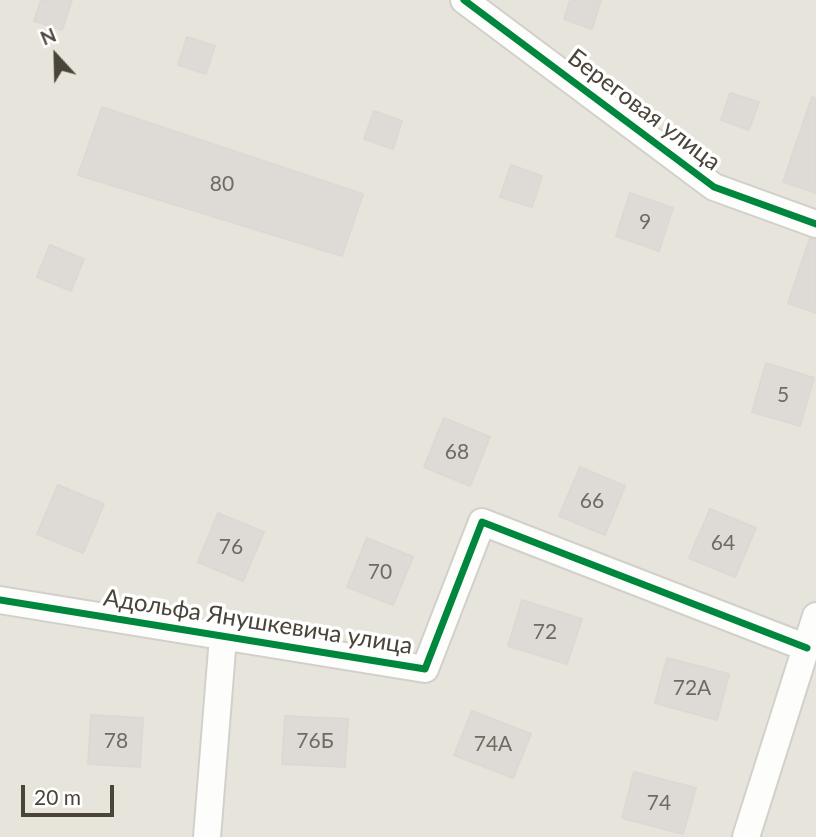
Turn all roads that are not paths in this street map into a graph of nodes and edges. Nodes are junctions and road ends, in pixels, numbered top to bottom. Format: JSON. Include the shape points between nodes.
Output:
{"nodes":[{"id":1,"x":464,"y":0,"type":"edge"},
{"id":2,"x":816,"y":223,"type":"edge"},
{"id":3,"x":0,"y":600,"type":"edge"},
{"id":4,"x":816,"y":616,"type":"edge"},
{"id":5,"x":223,"y":637,"type":"junction"},
{"id":6,"x":807,"y":648,"type":"junction"},
{"id":7,"x":207,"y":837,"type":"edge"},
{"id":8,"x":746,"y":837,"type":"edge"}],
"edges":[{"from":1,"to":2,"type":"street","name":"Береговая улица","via":[[714,187]]},
{"from":3,"to":5,"type":"street","name":"Адольфа Янушкевича улица"},
{"from":4,"to":6,"type":"street"},
{"from":5,"to":6,"type":"street","name":"Адольфа Янушкевича улица","via":[[425,669],[482,522]]},
{"from":5,"to":7,"type":"street"},
{"from":6,"to":8,"type":"street"}]}
